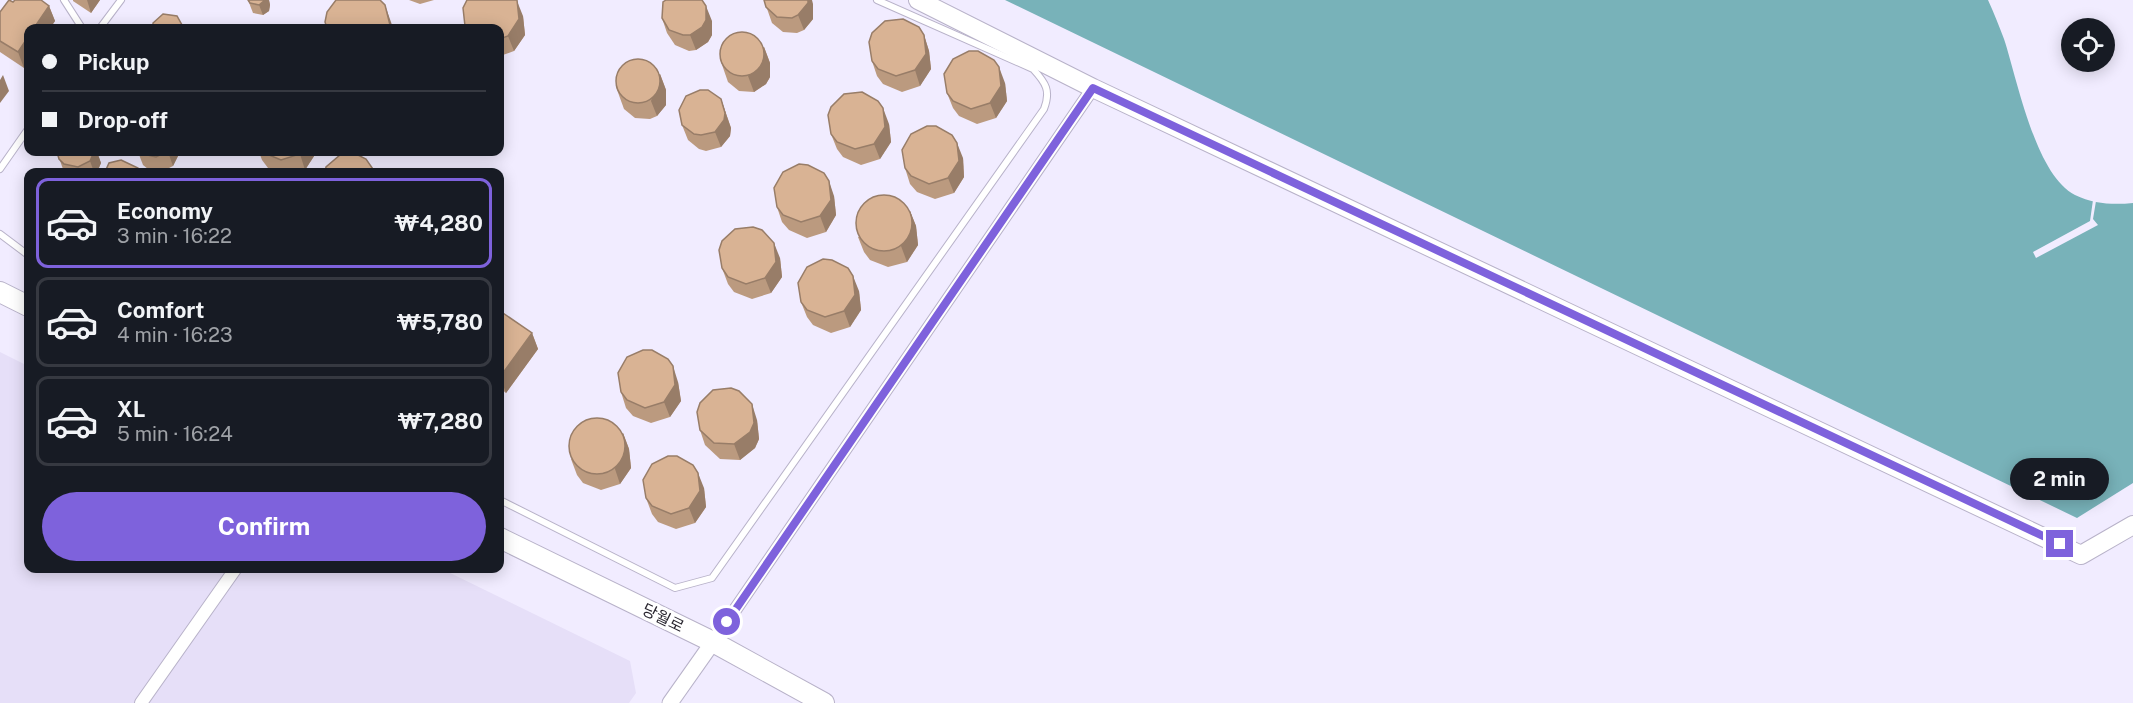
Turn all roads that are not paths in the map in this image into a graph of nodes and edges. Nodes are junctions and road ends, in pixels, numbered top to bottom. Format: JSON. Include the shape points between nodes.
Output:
{"nodes":[{"id":1,"x":64,"y":0,"type":"edge"},
{"id":2,"x":121,"y":0,"type":"edge"},
{"id":3,"x":877,"y":0,"type":"edge"},
{"id":4,"x":918,"y":0,"type":"edge"},
{"id":5,"x":79,"y":24,"type":"edge"},
{"id":6,"x":103,"y":24,"type":"edge"},
{"id":7,"x":1093,"y":88,"type":"junction"},
{"id":8,"x":24,"y":135,"type":"edge"},
{"id":9,"x":0,"y":169,"type":"edge"},
{"id":10,"x":0,"y":234,"type":"edge"},
{"id":11,"x":24,"y":252,"type":"edge"},
{"id":12,"x":0,"y":292,"type":"edge"},
{"id":13,"x":24,"y":304,"type":"edge"},
{"id":14,"x":504,"y":502,"type":"edge"},
{"id":15,"x":2133,"y":525,"type":"edge"},
{"id":16,"x":504,"y":540,"type":"edge"},
{"id":17,"x":232,"y":573,"type":"edge"},
{"id":18,"x":713,"y":642,"type":"junction"},
{"id":19,"x":141,"y":703,"type":"edge"},
{"id":20,"x":670,"y":703,"type":"edge"},
{"id":21,"x":824,"y":703,"type":"edge"}],
"edges":[{"from":1,"to":5,"type":"lane"},
{"from":2,"to":6,"type":"lane"},
{"from":3,"to":14,"type":"lane","via":[[1034,69],[1046,82],[1049,97],[712,578],[675,588]]},
{"from":4,"to":7,"type":"main road"},
{"from":7,"to":15,"type":"main road","via":[[2081,555]]},
{"from":7,"to":18,"type":"street"},
{"from":8,"to":9,"type":"lane"},
{"from":10,"to":11,"type":"lane"},
{"from":12,"to":13,"type":"main road"},
{"from":16,"to":18,"type":"main road","name":"당월로"},
{"from":17,"to":19,"type":"street"},
{"from":18,"to":20,"type":"street"},
{"from":18,"to":21,"type":"main road","name":"당월로"}]}
